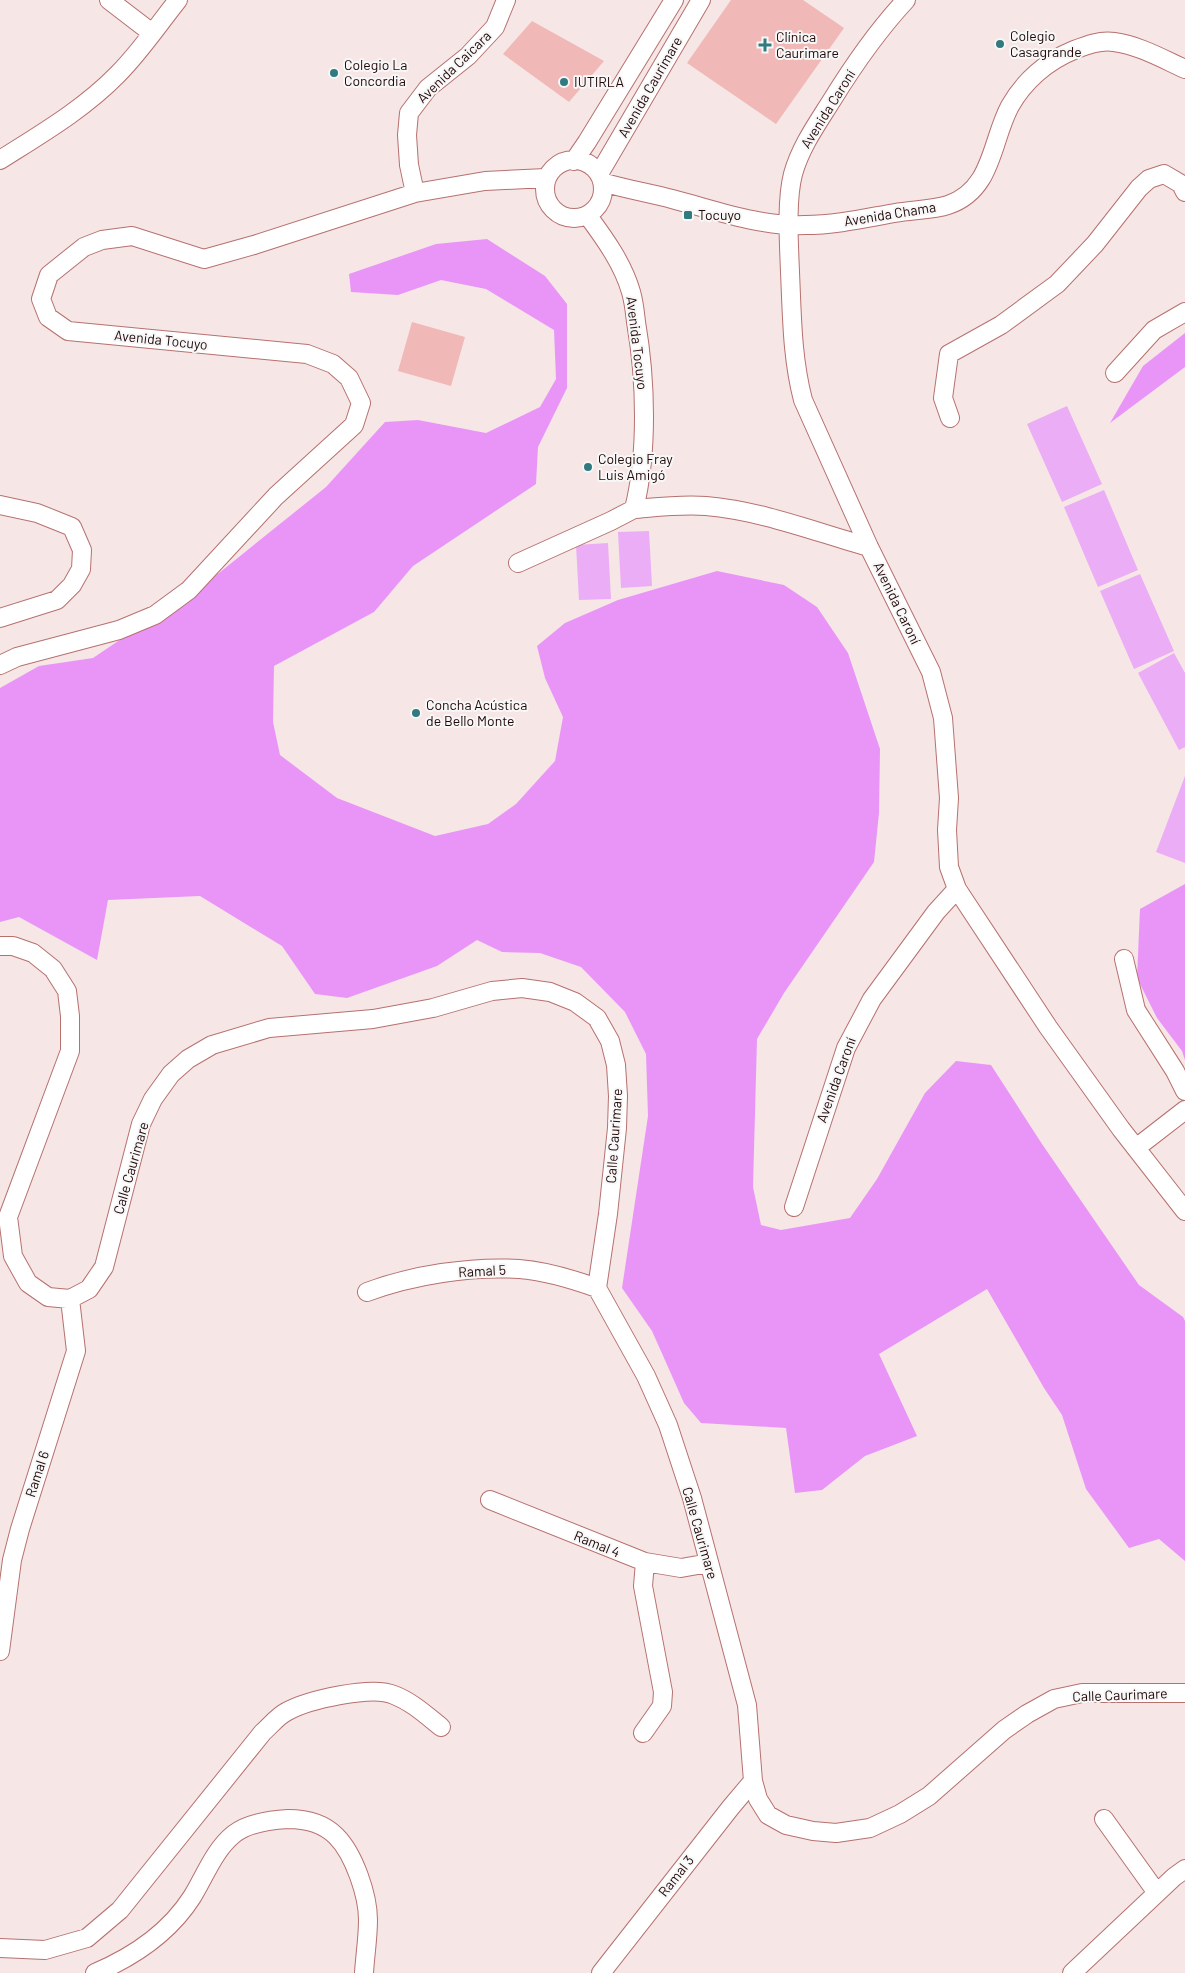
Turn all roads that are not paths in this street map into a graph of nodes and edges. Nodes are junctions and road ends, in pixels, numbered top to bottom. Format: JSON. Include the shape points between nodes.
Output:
{"nodes":[{"id":1,"x":109,"y":0,"type":"edge"},
{"id":2,"x":178,"y":0,"type":"edge"},
{"id":3,"x":506,"y":0,"type":"edge"},
{"id":4,"x":674,"y":0,"type":"edge"},
{"id":5,"x":701,"y":0,"type":"edge"},
{"id":6,"x":906,"y":0,"type":"edge"},
{"id":7,"x":152,"y":33,"type":"junction"},
{"id":8,"x":1185,"y":69,"type":"edge"},
{"id":9,"x":0,"y":160,"type":"edge"},
{"id":10,"x":574,"y":161,"type":"junction"},
{"id":11,"x":546,"y":178,"type":"junction"},
{"id":12,"x":600,"y":178,"type":"junction"},
{"id":13,"x":1185,"y":192,"type":"edge"},
{"id":14,"x":415,"y":193,"type":"junction"},
{"id":15,"x":588,"y":216,"type":"junction"},
{"id":16,"x":789,"y":225,"type":"junction"},
{"id":17,"x":1185,"y":312,"type":"edge"},
{"id":18,"x":1116,"y":373,"type":"dead end"},
{"id":19,"x":950,"y":418,"type":"dead end"},
{"id":20,"x":0,"y":505,"type":"edge"},
{"id":21,"x":634,"y":509,"type":"junction"},
{"id":22,"x":869,"y":546,"type":"junction"},
{"id":23,"x":518,"y":563,"type":"dead end"},
{"id":24,"x":0,"y":618,"type":"edge"},
{"id":25,"x":0,"y":665,"type":"edge"},
{"id":26,"x":956,"y":889,"type":"junction"},
{"id":27,"x":0,"y":946,"type":"edge"},
{"id":28,"x":1124,"y":959,"type":"dead end"},
{"id":29,"x":1185,"y":1091,"type":"edge"},
{"id":30,"x":1185,"y":1110,"type":"edge"},
{"id":31,"x":1136,"y":1148,"type":"junction"},
{"id":32,"x":794,"y":1208,"type":"dead end"},
{"id":33,"x":1185,"y":1211,"type":"edge"},
{"id":34,"x":597,"y":1288,"type":"junction"},
{"id":35,"x":367,"y":1292,"type":"dead end"},
{"id":36,"x":70,"y":1299,"type":"junction"},
{"id":37,"x":490,"y":1500,"type":"dead end"},
{"id":38,"x":645,"y":1562,"type":"junction"},
{"id":39,"x":709,"y":1562,"type":"junction"},
{"id":40,"x":0,"y":1651,"type":"edge"},
{"id":41,"x":1185,"y":1693,"type":"edge"},
{"id":42,"x":441,"y":1727,"type":"dead end"},
{"id":43,"x":643,"y":1733,"type":"dead end"},
{"id":44,"x":753,"y":1781,"type":"junction"},
{"id":45,"x":1104,"y":1819,"type":"dead end"},
{"id":46,"x":1185,"y":1869,"type":"edge"},
{"id":47,"x":1157,"y":1893,"type":"junction"},
{"id":48,"x":0,"y":1948,"type":"edge"},
{"id":49,"x":96,"y":1973,"type":"edge"},
{"id":50,"x":364,"y":1973,"type":"edge"},
{"id":51,"x":601,"y":1973,"type":"edge"},
{"id":52,"x":1072,"y":1973,"type":"edge"}],
"edges":[{"from":1,"to":7,"type":"street"},
{"from":2,"to":7,"type":"street"},
{"from":3,"to":14,"type":"street","name":"Avenida Caicara","via":[[495,27],[468,56],[428,88],[409,113],[407,135]]},
{"from":4,"to":10,"type":"street","name":"Avenida Caurimare"},
{"from":5,"to":12,"type":"street","name":"Avenida Caurimare"},
{"from":6,"to":16,"type":"street","name":"Avenida Caroní","via":[[845,78],[803,148],[793,175]]},
{"from":7,"to":9,"type":"street","via":[[118,74],[84,104]]},
{"from":8,"to":16,"type":"street","name":"Avenida Chama","via":[[1114,42],[1094,43],[1065,54],[1040,70],[1021,90],[1009,108],[985,174],[968,193],[948,205],[847,221]]},
{"from":10,"to":11,"type":"street","via":[[554,168]]},
{"from":10,"to":12,"type":"street","via":[[591,165]]},
{"from":11,"to":14,"type":"street","name":"Avenida Tocuyo","via":[[485,181]]},
{"from":11,"to":15,"type":"street","via":[[546,197],[558,214],[567,218]]},
{"from":12,"to":15,"type":"street","via":[[601,200]]},
{"from":12,"to":16,"type":"street","name":"Avenida Chama","via":[[729,214]]},
{"from":13,"to":19,"type":"street","via":[[1181,184],[1164,174],[1149,179],[1096,244],[1057,284],[1001,325],[949,354],[943,398]]},
{"from":14,"to":25,"type":"street","name":"Avenida Tocuyo","via":[[204,259],[132,236],[102,240],[84,247],[49,276],[41,299],[48,317],[68,331],[307,354],[333,364],[349,378],[361,403],[354,426],[276,496],[189,590],[155,615],[119,630],[17,657]]},
{"from":15,"to":21,"type":"street","name":"Avenida Tocuyo","via":[[612,250],[631,292],[639,338],[644,386],[640,483]]},
{"from":16,"to":22,"type":"street","name":"Avenida Caroní","via":[[792,327],[803,400]]},
{"from":17,"to":18,"type":"street","via":[[1154,330]]},
{"from":20,"to":24,"type":"street","via":[[37,513],[72,527],[82,550],[81,569],[72,585],[57,600]]},
{"from":21,"to":22,"type":"street","via":[[705,506],[750,512]]},
{"from":21,"to":23,"type":"street"},
{"from":22,"to":26,"type":"street","name":"Avenida Caroní","via":[[931,672],[941,709],[949,798],[949,867]]},
{"from":26,"to":31,"type":"street","via":[[1048,1027]]},
{"from":26,"to":32,"type":"street","name":"Avenida Caroní","via":[[872,998],[846,1048]]},
{"from":27,"to":36,"type":"street","via":[[13,946],[33,953],[53,968],[67,991],[70,1051],[8,1217],[13,1256],[28,1282],[48,1297]]},
{"from":28,"to":29,"type":"street","via":[[1136,1010]]},
{"from":30,"to":31,"type":"street"},
{"from":31,"to":33,"type":"street"},
{"from":34,"to":35,"type":"street","name":"Ramal 5","via":[[555,1274],[485,1269],[436,1274]]},
{"from":34,"to":36,"type":"street","name":"Calle Caurimare","via":[[617,1128],[616,1065],[610,1041],[598,1018],[575,1002],[550,992],[522,988],[492,991],[433,1008],[373,1019],[269,1028],[212,1045],[188,1059],[171,1074],[153,1099],[142,1124],[104,1267],[88,1289]]},
{"from":34,"to":39,"type":"street","name":"Calle Caurimare","via":[[646,1376],[668,1426]]},
{"from":36,"to":40,"type":"street","name":"Ramal 6","via":[[76,1351],[12,1560]]},
{"from":37,"to":38,"type":"street","name":"Ramal 4"},
{"from":38,"to":39,"type":"street","name":"Ramal 4","via":[[681,1568]]},
{"from":38,"to":43,"type":"street","via":[[643,1586],[663,1692],[662,1706]]},
{"from":39,"to":44,"type":"street","name":"Calle Caurimare","via":[[747,1704]]},
{"from":41,"to":44,"type":"street","name":"Calle Caurimare","via":[[1082,1693],[1054,1698],[1004,1730],[929,1796],[870,1828],[836,1833],[786,1825],[768,1815],[758,1799]]},
{"from":42,"to":48,"type":"street","via":[[417,1707],[392,1694],[354,1692],[323,1698],[285,1712],[263,1732],[120,1910],[87,1938],[45,1950]]},
{"from":44,"to":51,"type":"street","name":"Ramal 3"},
{"from":45,"to":47,"type":"street"},
{"from":46,"to":47,"type":"street"},
{"from":47,"to":52,"type":"street"},
{"from":49,"to":50,"type":"street","via":[[132,1956],[154,1940],[190,1898],[221,1847],[235,1833],[259,1822],[302,1819],[323,1826],[337,1837],[358,1874],[368,1919]]}]}
